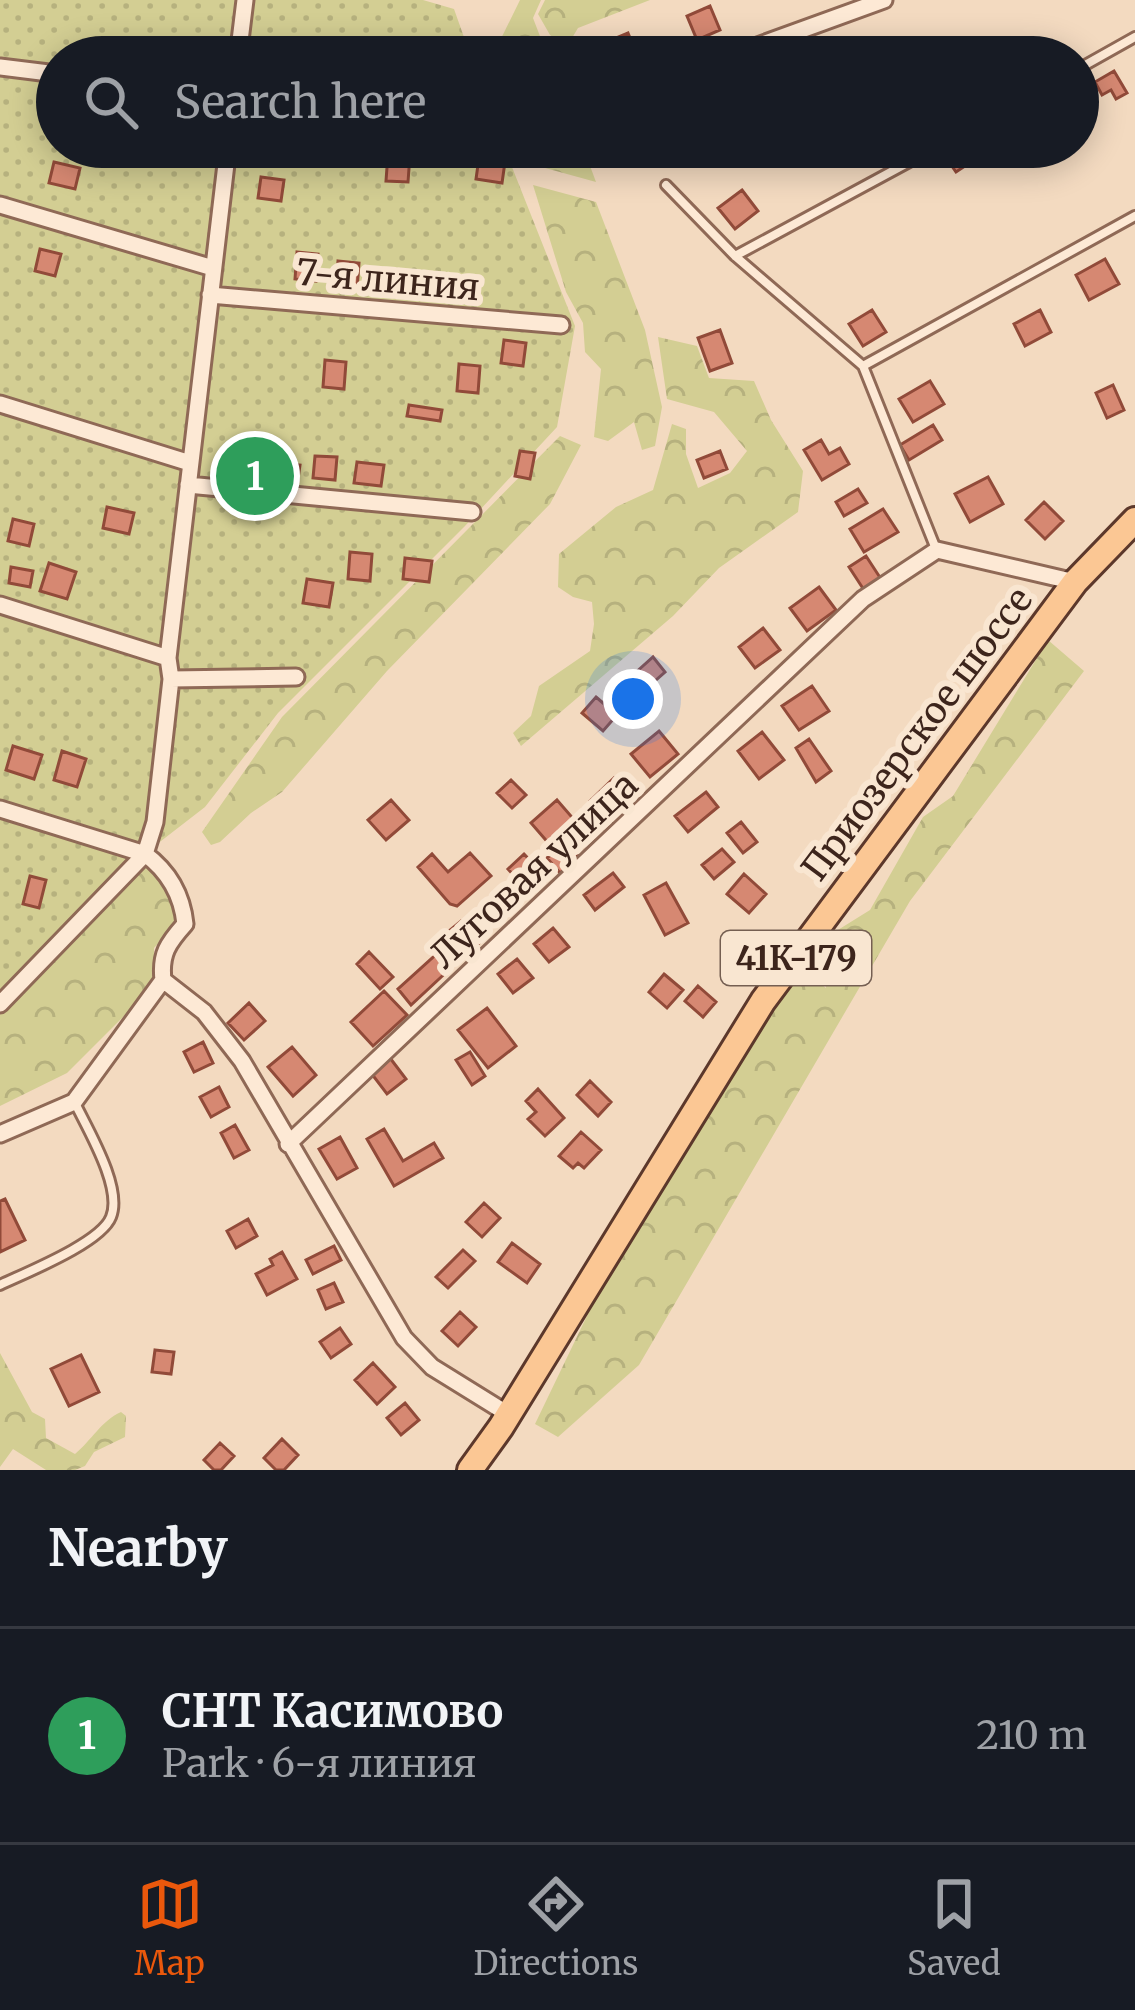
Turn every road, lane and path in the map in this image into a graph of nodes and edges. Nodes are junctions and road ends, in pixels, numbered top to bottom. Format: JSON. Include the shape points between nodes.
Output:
{"nodes":[{"id":1,"x":245,"y":0,"type":"edge"},
{"id":2,"x":884,"y":0,"type":"edge"},
{"id":3,"x":241,"y":36,"type":"edge"},
{"id":4,"x":785,"y":36,"type":"edge"},
{"id":5,"x":1135,"y":38,"type":"edge"},
{"id":6,"x":1099,"y":58,"type":"edge"},
{"id":7,"x":0,"y":67,"type":"edge"},
{"id":8,"x":36,"y":71,"type":"edge"},
{"id":9,"x":225,"y":168,"type":"edge"},
{"id":10,"x":898,"y":168,"type":"edge"},
{"id":11,"x":666,"y":185,"type":"dead end"},
{"id":12,"x":0,"y":205,"type":"edge"},
{"id":13,"x":1135,"y":216,"type":"edge"},
{"id":14,"x":735,"y":256,"type":"junction"},
{"id":15,"x":213,"y":268,"type":"junction"},
{"id":16,"x":210,"y":295,"type":"junction"},
{"id":17,"x":561,"y":325,"type":"dead end"},
{"id":18,"x":863,"y":366,"type":"junction"},
{"id":19,"x":0,"y":404,"type":"edge"},
{"id":20,"x":190,"y":464,"type":"junction"},
{"id":21,"x":188,"y":485,"type":"junction"},
{"id":22,"x":472,"y":512,"type":"dead end"},
{"id":23,"x":1135,"y":520,"type":"edge"},
{"id":24,"x":937,"y":550,"type":"junction"},
{"id":25,"x":1075,"y":582,"type":"junction"},
{"id":26,"x":0,"y":605,"type":"edge"},
{"id":27,"x":167,"y":658,"type":"junction"},
{"id":28,"x":296,"y":677,"type":"dead end"},
{"id":29,"x":171,"y":679,"type":"junction"},
{"id":30,"x":0,"y":809,"type":"edge"},
{"id":31,"x":145,"y":854,"type":"junction"},
{"id":32,"x":163,"y":980,"type":"junction"},
{"id":33,"x":2,"y":1004,"type":"edge"},
{"id":34,"x":74,"y":1102,"type":"junction"},
{"id":35,"x":0,"y":1134,"type":"edge"},
{"id":36,"x":288,"y":1144,"type":"junction"},
{"id":37,"x":0,"y":1285,"type":"edge"},
{"id":38,"x":500,"y":1429,"type":"junction"},
{"id":39,"x":470,"y":1470,"type":"edge"}],
"edges":[{"from":1,"to":3,"type":"street"},
{"from":2,"to":4,"type":"street"},
{"from":5,"to":6,"type":"lane"},
{"from":7,"to":8,"type":"street"},
{"from":9,"to":15,"type":"street"},
{"from":10,"to":14,"type":"lane"},
{"from":11,"to":14,"type":"lane"},
{"from":12,"to":15,"type":"street"},
{"from":13,"to":18,"type":"lane"},
{"from":14,"to":18,"type":"lane"},
{"from":15,"to":16,"type":"street"},
{"from":16,"to":17,"type":"street","name":"7-я линия"},
{"from":16,"to":20,"type":"street"},
{"from":18,"to":24,"type":"lane"},
{"from":19,"to":20,"type":"street"},
{"from":20,"to":21,"type":"street"},
{"from":21,"to":22,"type":"street"},
{"from":21,"to":27,"type":"street"},
{"from":23,"to":25,"type":"main road","name":"Приозерское шоссе","number":"41К-179"},
{"from":24,"to":25,"type":"street"},
{"from":24,"to":36,"type":"street","name":"Луговая улица","via":[[863,599]]},
{"from":25,"to":38,"type":"main road","name":"Приозерское шоссе","number":"41К-179","via":[[763,1001]]},
{"from":26,"to":27,"type":"street"},
{"from":27,"to":29,"type":"street"},
{"from":28,"to":29,"type":"street"},
{"from":29,"to":31,"type":"street"},
{"from":30,"to":31,"type":"street"},
{"from":31,"to":32,"type":"street","via":[[164,868],[183,908],[185,924],[160,961]]},
{"from":31,"to":33,"type":"street"},
{"from":32,"to":34,"type":"street"},
{"from":32,"to":36,"type":"street","via":[[204,1012],[242,1061]]},
{"from":34,"to":35,"type":"street"},
{"from":34,"to":37,"type":"lane","via":[[103,1163],[111,1218],[65,1253]]},
{"from":36,"to":38,"type":"street","via":[[404,1338]]},
{"from":38,"to":39,"type":"main road","name":"Приозерское шоссе","number":"41К-179"}]}
